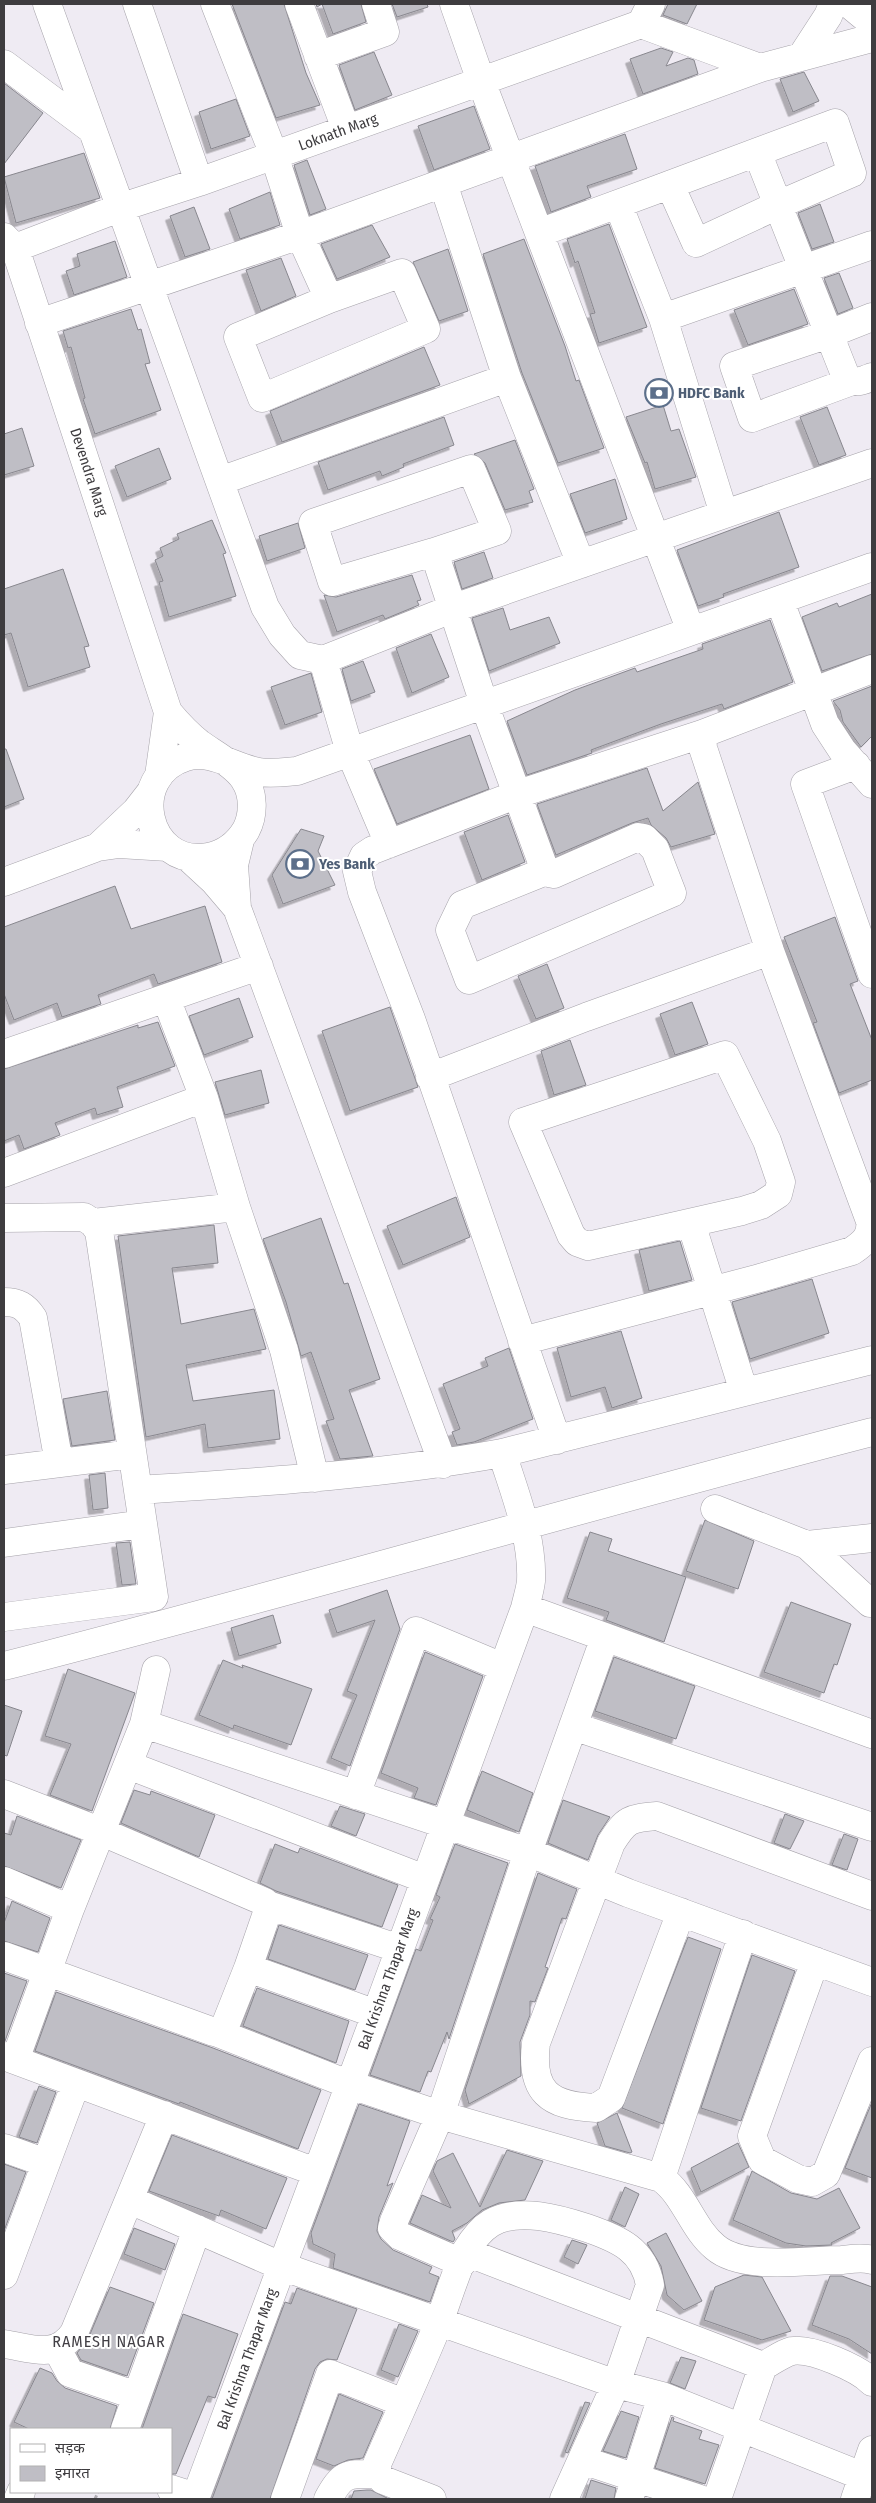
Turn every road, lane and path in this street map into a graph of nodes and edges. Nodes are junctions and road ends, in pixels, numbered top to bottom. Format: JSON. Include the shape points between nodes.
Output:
{"nodes":[{"id":1,"x":47,"y":4,"type":"edge"},
{"id":2,"x":137,"y":4,"type":"edge"},
{"id":3,"x":215,"y":4,"type":"edge"},
{"id":4,"x":299,"y":4,"type":"edge"},
{"id":5,"x":376,"y":4,"type":"edge"},
{"id":6,"x":454,"y":4,"type":"edge"},
{"id":7,"x":833,"y":4,"type":"edge"},
{"id":8,"x":849,"y":4,"type":"edge"},
{"id":9,"x":646,"y":14,"type":"edge"},
{"id":10,"x":872,"y":23,"type":"edge"},
{"id":11,"x":872,"y":38,"type":"edge"},
{"id":12,"x":318,"y":56,"type":"junction"},
{"id":13,"x":802,"y":56,"type":"junction"},
{"id":14,"x":4,"y":64,"type":"edge"},
{"id":15,"x":760,"y":68,"type":"junction"},
{"id":16,"x":481,"y":81,"type":"junction"},
{"id":17,"x":91,"y":129,"type":"junction"},
{"id":18,"x":346,"y":129,"type":"junction"},
{"id":19,"x":757,"y":152,"type":"junction"},
{"id":20,"x":274,"y":155,"type":"junction"},
{"id":21,"x":510,"y":158,"type":"junction"},
{"id":22,"x":199,"y":182,"type":"junction"},
{"id":23,"x":443,"y":183,"type":"junction"},
{"id":24,"x":670,"y":185,"type":"junction"},
{"id":25,"x":618,"y":204,"type":"junction"},
{"id":26,"x":778,"y":205,"type":"junction"},
{"id":27,"x":122,"y":207,"type":"junction"},
{"id":28,"x":539,"y":233,"type":"junction"},
{"id":29,"x":300,"y":236,"type":"junction"},
{"id":30,"x":9,"y":242,"type":"edge"},
{"id":31,"x":872,"y":244,"type":"edge"},
{"id":32,"x":803,"y":269,"type":"junction"},
{"id":33,"x":148,"y":288,"type":"junction"},
{"id":34,"x":329,"y":299,"type":"junction"},
{"id":35,"x":872,"y":317,"type":"edge"},
{"id":36,"x":663,"y":318,"type":"junction"},
{"id":37,"x":40,"y":323,"type":"junction"},
{"id":38,"x":829,"y":334,"type":"junction"},
{"id":39,"x":507,"y":378,"type":"junction"},
{"id":40,"x":862,"y":379,"type":"edge"},
{"id":41,"x":872,"y":463,"type":"edge"},
{"id":42,"x":220,"y":481,"type":"junction"},
{"id":43,"x":724,"y":514,"type":"junction"},
{"id":44,"x":656,"y":538,"type":"junction"},
{"id":45,"x":434,"y":552,"type":"junction"},
{"id":46,"x":581,"y":564,"type":"junction"},
{"id":47,"x":872,"y":567,"type":"edge"},
{"id":48,"x":780,"y":601,"type":"junction"},
{"id":49,"x":454,"y":608,"type":"junction"},
{"id":50,"x":691,"y":631,"type":"junction"},
{"id":51,"x":323,"y":660,"type":"junction"},
{"id":52,"x":872,"y":669,"type":"edge"},
{"id":53,"x":814,"y":690,"type":"junction"},
{"id":54,"x":484,"y":704,"type":"junction"},
{"id":55,"x":168,"y":712,"type":"junction"},
{"id":56,"x":702,"y":734,"type":"junction"},
{"id":57,"x":350,"y":752,"type":"junction"},
{"id":58,"x":221,"y":759,"type":"junction"},
{"id":59,"x":297,"y":771,"type":"junction"},
{"id":60,"x":864,"y":775,"type":"edge"},
{"id":61,"x":155,"y":784,"type":"junction"},
{"id":62,"x":518,"y":794,"type":"junction"},
{"id":63,"x":252,"y":807,"type":"junction"},
{"id":64,"x":240,"y":840,"type":"junction"},
{"id":65,"x":389,"y":844,"type":"junction"},
{"id":66,"x":98,"y":847,"type":"junction"},
{"id":67,"x":178,"y":852,"type":"junction"},
{"id":68,"x":546,"y":871,"type":"junction"},
{"id":69,"x":4,"y":882,"type":"edge"},
{"id":70,"x":237,"y":908,"type":"junction"},
{"id":71,"x":770,"y":950,"type":"junction"},
{"id":72,"x":259,"y":966,"type":"junction"},
{"id":73,"x":872,"y":974,"type":"edge"},
{"id":74,"x":166,"y":998,"type":"junction"},
{"id":75,"x":4,"y":1054,"type":"edge"},
{"id":76,"x":430,"y":1077,"type":"junction"},
{"id":77,"x":204,"y":1098,"type":"junction"},
{"id":78,"x":4,"y":1172,"type":"edge"},
{"id":79,"x":236,"y":1207,"type":"junction"},
{"id":80,"x":4,"y":1218,"type":"edge"},
{"id":81,"x":691,"y":1222,"type":"junction"},
{"id":82,"x":93,"y":1223,"type":"junction"},
{"id":83,"x":868,"y":1242,"type":"edge"},
{"id":84,"x":712,"y":1290,"type":"junction"},
{"id":85,"x":4,"y":1302,"type":"edge"},
{"id":86,"x":522,"y":1341,"type":"junction"},
{"id":87,"x":872,"y":1360,"type":"edge"},
{"id":88,"x":744,"y":1392,"type":"junction"},
{"id":89,"x":872,"y":1432,"type":"edge"},
{"id":90,"x":557,"y":1440,"type":"junction"},
{"id":91,"x":132,"y":1454,"type":"junction"},
{"id":92,"x":502,"y":1454,"type":"junction"},
{"id":93,"x":60,"y":1463,"type":"junction"},
{"id":94,"x":443,"y":1464,"type":"junction"},
{"id":95,"x":4,"y":1470,"type":"edge"},
{"id":96,"x":315,"y":1478,"type":"junction"},
{"id":97,"x":138,"y":1490,"type":"junction"},
{"id":98,"x":716,"y":1509,"type":"dead end"},
{"id":99,"x":143,"y":1524,"type":"junction"},
{"id":100,"x":524,"y":1525,"type":"junction"},
{"id":101,"x":872,"y":1538,"type":"edge"},
{"id":102,"x":4,"y":1543,"type":"edge"},
{"id":103,"x":807,"y":1545,"type":"junction"},
{"id":104,"x":871,"y":1602,"type":"edge"},
{"id":105,"x":525,"y":1608,"type":"junction"},
{"id":106,"x":4,"y":1617,"type":"edge"},
{"id":107,"x":605,"y":1636,"type":"junction"},
{"id":108,"x":4,"y":1666,"type":"edge"},
{"id":109,"x":502,"y":1667,"type":"junction"},
{"id":110,"x":156,"y":1670,"type":"dead end"},
{"id":111,"x":144,"y":1724,"type":"junction"},
{"id":112,"x":573,"y":1726,"type":"junction"},
{"id":113,"x":872,"y":1734,"type":"edge"},
{"id":114,"x":128,"y":1765,"type":"junction"},
{"id":115,"x":4,"y":1794,"type":"edge"},
{"id":116,"x":356,"y":1795,"type":"junction"},
{"id":117,"x":444,"y":1826,"type":"junction"},
{"id":118,"x":872,"y":1827,"type":"edge"},
{"id":119,"x":102,"y":1832,"type":"junction"},
{"id":120,"x":528,"y":1852,"type":"junction"},
{"id":121,"x":425,"y":1879,"type":"junction"},
{"id":122,"x":598,"y":1880,"type":"junction"},
{"id":123,"x":4,"y":1881,"type":"edge"},
{"id":124,"x":872,"y":1896,"type":"edge"},
{"id":125,"x":268,"y":1905,"type":"junction"},
{"id":126,"x":70,"y":1909,"type":"junction"},
{"id":127,"x":681,"y":1912,"type":"junction"},
{"id":128,"x":743,"y":1934,"type":"junction"},
{"id":129,"x":400,"y":1949,"type":"junction"},
{"id":130,"x":4,"y":1956,"type":"edge"},
{"id":131,"x":815,"y":1961,"type":"junction"},
{"id":132,"x":248,"y":1968,"type":"junction"},
{"id":133,"x":46,"y":1972,"type":"junction"},
{"id":134,"x":872,"y":1982,"type":"edge"},
{"id":135,"x":376,"y":2014,"type":"junction"},
{"id":136,"x":218,"y":2032,"type":"junction"},
{"id":137,"x":9,"y":2058,"type":"edge"},
{"id":138,"x":872,"y":2061,"type":"edge"},
{"id":139,"x":76,"y":2083,"type":"junction"},
{"id":140,"x":348,"y":2084,"type":"junction"},
{"id":141,"x":164,"y":2115,"type":"junction"},
{"id":142,"x":440,"y":2115,"type":"junction"},
{"id":143,"x":4,"y":2148,"type":"edge"},
{"id":144,"x":46,"y":2163,"type":"junction"},
{"id":145,"x":316,"y":2172,"type":"junction"},
{"id":146,"x":661,"y":2178,"type":"junction"},
{"id":147,"x":130,"y":2200,"type":"junction"},
{"id":148,"x":197,"y":2229,"type":"junction"},
{"id":149,"x":464,"y":2257,"type":"junction"},
{"id":150,"x":872,"y":2260,"type":"edge"},
{"id":151,"x":281,"y":2266,"type":"junction"},
{"id":152,"x":4,"y":2275,"type":"edge"},
{"id":153,"x":638,"y":2320,"type":"junction"},
{"id":154,"x":439,"y":2321,"type":"junction"},
{"id":155,"x":4,"y":2344,"type":"edge"},
{"id":156,"x":57,"y":2350,"type":"junction"},
{"id":157,"x":763,"y":2366,"type":"junction"},
{"id":158,"x":872,"y":2382,"type":"edge"},
{"id":159,"x":616,"y":2384,"type":"junction"},
{"id":160,"x":137,"y":2396,"type":"junction"},
{"id":161,"x":662,"y":2396,"type":"junction"},
{"id":162,"x":404,"y":2403,"type":"junction"},
{"id":163,"x":740,"y":2427,"type":"junction"},
{"id":164,"x":125,"y":2428,"type":"edge"},
{"id":165,"x":872,"y":2450,"type":"edge"},
{"id":166,"x":582,"y":2460,"type":"junction"},
{"id":167,"x":377,"y":2474,"type":"junction"},
{"id":168,"x":863,"y":2485,"type":"edge"},
{"id":169,"x":633,"y":2488,"type":"edge"},
{"id":170,"x":187,"y":2495,"type":"edge"},
{"id":171,"x":285,"y":2499,"type":"edge"},
{"id":172,"x":328,"y":2499,"type":"edge"},
{"id":173,"x":432,"y":2499,"type":"edge"},
{"id":174,"x":564,"y":2499,"type":"edge"},
{"id":175,"x":700,"y":2499,"type":"edge"},
{"id":176,"x":717,"y":2499,"type":"edge"}],
"edges":[{"from":1,"to":17,"type":"street"},
{"from":2,"to":22,"type":"street"},
{"from":3,"to":20,"type":"street"},
{"from":4,"to":12,"type":"street"},
{"from":5,"to":12,"type":"street","via":[[385,32]]},
{"from":6,"to":16,"type":"street"},
{"from":7,"to":13,"type":"street"},
{"from":8,"to":10,"type":"street"},
{"from":9,"to":15,"type":"street"},
{"from":9,"to":16,"type":"street","name":"Loknath Marg"},
{"from":11,"to":13,"type":"street"},
{"from":12,"to":18,"type":"street"},
{"from":13,"to":15,"type":"street"},
{"from":14,"to":17,"type":"street"},
{"from":15,"to":21,"type":"street"},
{"from":16,"to":18,"type":"street","name":"Loknath Marg"},
{"from":16,"to":21,"type":"street"},
{"from":17,"to":27,"type":"street"},
{"from":18,"to":20,"type":"street","name":"Loknath Marg"},
{"from":19,"to":24,"type":"street"},
{"from":19,"to":26,"type":"street"},
{"from":19,"to":26,"type":"street","via":[[835,124],[852,173]]},
{"from":20,"to":22,"type":"street","name":"Loknath Marg"},
{"from":20,"to":29,"type":"street"},
{"from":21,"to":23,"type":"street"},
{"from":21,"to":28,"type":"street"},
{"from":22,"to":27,"type":"street","name":"Loknath Marg"},
{"from":23,"to":29,"type":"street"},
{"from":23,"to":39,"type":"street"},
{"from":24,"to":25,"type":"street"},
{"from":24,"to":26,"type":"street","via":[[696,243]]},
{"from":25,"to":28,"type":"street"},
{"from":25,"to":36,"type":"street"},
{"from":26,"to":32,"type":"street"},
{"from":27,"to":30,"type":"street","name":"Loknath Marg"},
{"from":27,"to":33,"type":"street"},
{"from":28,"to":44,"type":"street"},
{"from":29,"to":33,"type":"street"},
{"from":29,"to":34,"type":"street"},
{"from":30,"to":37,"type":"street","name":"Devendra Marg"},
{"from":31,"to":32,"type":"street"},
{"from":32,"to":36,"type":"street"},
{"from":32,"to":38,"type":"street"},
{"from":33,"to":37,"type":"street"},
{"from":33,"to":42,"type":"street"},
{"from":34,"to":34,"type":"street","via":[[402,273],[426,329],[262,398],[238,337]]},
{"from":35,"to":38,"type":"street"},
{"from":36,"to":43,"type":"street"},
{"from":37,"to":55,"type":"street","name":"Devendra Marg"},
{"from":38,"to":40,"type":"street","via":[[846,377]]},
{"from":38,"to":40,"type":"street","via":[[734,366],[752,418]]},
{"from":39,"to":42,"type":"street"},
{"from":39,"to":46,"type":"street"},
{"from":41,"to":43,"type":"street"},
{"from":42,"to":51,"type":"street","via":[[264,607],[282,635],[300,654]]},
{"from":43,"to":44,"type":"street"},
{"from":44,"to":46,"type":"street"},
{"from":44,"to":50,"type":"street"},
{"from":45,"to":45,"type":"street","via":[[498,531],[470,469],[313,523],[332,582]]},
{"from":45,"to":49,"type":"street"},
{"from":46,"to":49,"type":"street"},
{"from":47,"to":48,"type":"street"},
{"from":48,"to":50,"type":"street"},
{"from":48,"to":53,"type":"street"},
{"from":49,"to":51,"type":"street"},
{"from":49,"to":54,"type":"street"},
{"from":50,"to":54,"type":"street"},
{"from":51,"to":57,"type":"street"},
{"from":52,"to":53,"type":"street"},
{"from":53,"to":56,"type":"street"},
{"from":53,"to":60,"type":"street","via":[[826,724]]},
{"from":54,"to":57,"type":"street"},
{"from":54,"to":62,"type":"street"},
{"from":55,"to":58,"type":"street","name":"Devendra Marg","via":[[183,730]]},
{"from":55,"to":61,"type":"street","name":"Devendra Marg"},
{"from":56,"to":62,"type":"street"},
{"from":56,"to":71,"type":"street","via":[[703,748]]},
{"from":57,"to":59,"type":"street"},
{"from":57,"to":65,"type":"street"},
{"from":58,"to":59,"type":"street","via":[[257,772]]},
{"from":58,"to":61,"type":"street","via":[[187,756],[171,764]]},
{"from":58,"to":63,"type":"street","via":[[244,778]]},
{"from":59,"to":63,"type":"street"},
{"from":60,"to":73,"type":"street","via":[[805,784]]},
{"from":61,"to":66,"type":"street","via":[[136,811]]},
{"from":61,"to":67,"type":"street","via":[[149,808],[151,822],[158,836]]},
{"from":62,"to":65,"type":"street"},
{"from":62,"to":68,"type":"street"},
{"from":63,"to":64,"type":"street","via":[[249,824]]},
{"from":64,"to":67,"type":"street","via":[[216,856],[202,858]]},
{"from":64,"to":70,"type":"street","via":[[234,865]]},
{"from":65,"to":76,"type":"street","via":[[364,856],[357,871]]},
{"from":66,"to":67,"type":"street","via":[[119,844]]},
{"from":66,"to":69,"type":"street"},
{"from":67,"to":70,"type":"street","via":[[214,881]]},
{"from":68,"to":68,"type":"street","via":[[554,874],[644,838],[655,849],[672,893],[469,980],[450,930],[462,906]]},
{"from":70,"to":72,"type":"street"},
{"from":71,"to":76,"type":"street","via":[[586,1016]]},
{"from":71,"to":83,"type":"street","via":[[870,1221],[872,1230]]},
{"from":72,"to":74,"type":"street"},
{"from":72,"to":94,"type":"street"},
{"from":74,"to":75,"type":"street"},
{"from":74,"to":77,"type":"street"},
{"from":76,"to":86,"type":"street"},
{"from":77,"to":78,"type":"street"},
{"from":77,"to":79,"type":"street"},
{"from":79,"to":82,"type":"street"},
{"from":79,"to":96,"type":"street","via":[[284,1350]]},
{"from":80,"to":82,"type":"street","via":[[84,1217]]},
{"from":81,"to":81,"type":"street","via":[[761,1205],[778,1194],[781,1182],[767,1141],[725,1055],[523,1122],[571,1235],[577,1242],[588,1246]]},
{"from":81,"to":84,"type":"street"},
{"from":82,"to":91,"type":"street","via":[[99,1231]]},
{"from":83,"to":84,"type":"street","via":[[852,1251]]},
{"from":84,"to":86,"type":"street"},
{"from":84,"to":88,"type":"street"},
{"from":85,"to":93,"type":"street","via":[[16,1302],[33,1318]]},
{"from":86,"to":90,"type":"street"},
{"from":87,"to":88,"type":"street"},
{"from":88,"to":90,"type":"street"},
{"from":89,"to":100,"type":"street"},
{"from":90,"to":92,"type":"street"},
{"from":91,"to":93,"type":"street"},
{"from":91,"to":97,"type":"street"},
{"from":92,"to":94,"type":"street"},
{"from":92,"to":100,"type":"street","name":"Bal Krishna Thapar Marg"},
{"from":93,"to":95,"type":"street"},
{"from":94,"to":96,"type":"street"},
{"from":96,"to":97,"type":"street"},
{"from":97,"to":99,"type":"street"},
{"from":98,"to":103,"type":"street"},
{"from":99,"to":102,"type":"street"},
{"from":99,"to":106,"type":"street","via":[[154,1597]]},
{"from":100,"to":105,"type":"street","name":"Bal Krishna Thapar Marg","via":[[531,1582]]},
{"from":100,"to":108,"type":"street"},
{"from":101,"to":103,"type":"street"},
{"from":103,"to":104,"type":"street"},
{"from":105,"to":107,"type":"street"},
{"from":105,"to":109,"type":"street","name":"Bal Krishna Thapar Marg"},
{"from":107,"to":112,"type":"street"},
{"from":107,"to":113,"type":"street"},
{"from":109,"to":116,"type":"street","via":[[416,1631]]},
{"from":109,"to":117,"type":"street","name":"Bal Krishna Thapar Marg"},
{"from":110,"to":111,"type":"street"},
{"from":111,"to":114,"type":"street"},
{"from":111,"to":116,"type":"street"},
{"from":112,"to":118,"type":"street"},
{"from":112,"to":120,"type":"street"},
{"from":114,"to":119,"type":"street"},
{"from":114,"to":121,"type":"street"},
{"from":115,"to":119,"type":"street"},
{"from":116,"to":117,"type":"street"},
{"from":117,"to":120,"type":"street"},
{"from":117,"to":121,"type":"street","name":"Bal Krishna Thapar Marg"},
{"from":119,"to":125,"type":"street"},
{"from":119,"to":126,"type":"street"},
{"from":120,"to":122,"type":"street"},
{"from":120,"to":142,"type":"street"},
{"from":121,"to":129,"type":"street","name":"Bal Krishna Thapar Marg"},
{"from":122,"to":124,"type":"street","via":[[611,1843],[623,1824],[634,1818],[657,1816]]},
{"from":122,"to":127,"type":"street"},
{"from":122,"to":127,"type":"street","via":[[536,2042],[536,2080],[562,2105],[596,2108],[611,2098]]},
{"from":123,"to":126,"type":"street"},
{"from":125,"to":129,"type":"street"},
{"from":125,"to":132,"type":"street"},
{"from":126,"to":133,"type":"street"},
{"from":127,"to":128,"type":"street"},
{"from":128,"to":131,"type":"street"},
{"from":128,"to":146,"type":"street"},
{"from":129,"to":135,"type":"street","name":"Bal Krishna Thapar Marg"},
{"from":130,"to":133,"type":"street"},
{"from":131,"to":134,"type":"street"},
{"from":131,"to":138,"type":"street","via":[[752,2136],[762,2160],[798,2179],[812,2182],[826,2174]]},
{"from":132,"to":135,"type":"street"},
{"from":132,"to":136,"type":"street","via":[[225,2026]]},
{"from":133,"to":136,"type":"street"},
{"from":133,"to":137,"type":"street"},
{"from":135,"to":140,"type":"street","name":"Bal Krishna Thapar Marg"},
{"from":136,"to":140,"type":"street"},
{"from":137,"to":139,"type":"street"},
{"from":139,"to":141,"type":"street"},
{"from":139,"to":144,"type":"street"},
{"from":140,"to":142,"type":"street"},
{"from":140,"to":145,"type":"street","name":"Bal Krishna Thapar Marg"},
{"from":141,"to":145,"type":"street"},
{"from":141,"to":147,"type":"street"},
{"from":142,"to":146,"type":"street"},
{"from":142,"to":149,"type":"street","via":[[392,2228],[400,2236]]},
{"from":143,"to":144,"type":"street"},
{"from":144,"to":152,"type":"street"},
{"from":145,"to":151,"type":"street","name":"Bal Krishna Thapar Marg"},
{"from":146,"to":150,"type":"street","via":[[670,2184],[714,2247],[730,2257],[762,2261]]},
{"from":147,"to":148,"type":"street"},
{"from":147,"to":156,"type":"street","via":[[74,2333]]},
{"from":148,"to":151,"type":"street"},
{"from":148,"to":160,"type":"street"},
{"from":149,"to":153,"type":"street"},
{"from":149,"to":153,"type":"street","via":[[475,2237],[491,2223],[509,2218],[534,2216],[589,2229],[624,2244],[638,2254],[647,2269],[650,2285]]},
{"from":149,"to":154,"type":"street"},
{"from":151,"to":154,"type":"street"},
{"from":151,"to":170,"type":"street","name":"Bal Krishna Thapar Marg"},
{"from":153,"to":157,"type":"street"},
{"from":153,"to":159,"type":"street"},
{"from":154,"to":159,"type":"street"},
{"from":154,"to":162,"type":"street"},
{"from":155,"to":156,"type":"street"},
{"from":156,"to":160,"type":"street","via":[[70,2373]]},
{"from":157,"to":158,"type":"street","via":[[792,2351],[817,2355],[862,2372]]},
{"from":157,"to":163,"type":"street"},
{"from":159,"to":161,"type":"street"},
{"from":159,"to":166,"type":"street"},
{"from":160,"to":164,"type":"street"},
{"from":161,"to":163,"type":"street"},
{"from":161,"to":169,"type":"street"},
{"from":162,"to":167,"type":"street","via":[[377,2464]]},
{"from":162,"to":171,"type":"street","via":[[330,2374]]},
{"from":163,"to":168,"type":"street"},
{"from":163,"to":176,"type":"street"},
{"from":165,"to":168,"type":"street"},
{"from":166,"to":169,"type":"street"},
{"from":166,"to":174,"type":"street"},
{"from":167,"to":172,"type":"street","via":[[353,2474],[338,2480]]},
{"from":167,"to":173,"type":"street","via":[[390,2484]]},
{"from":169,"to":175,"type":"street"}]}
